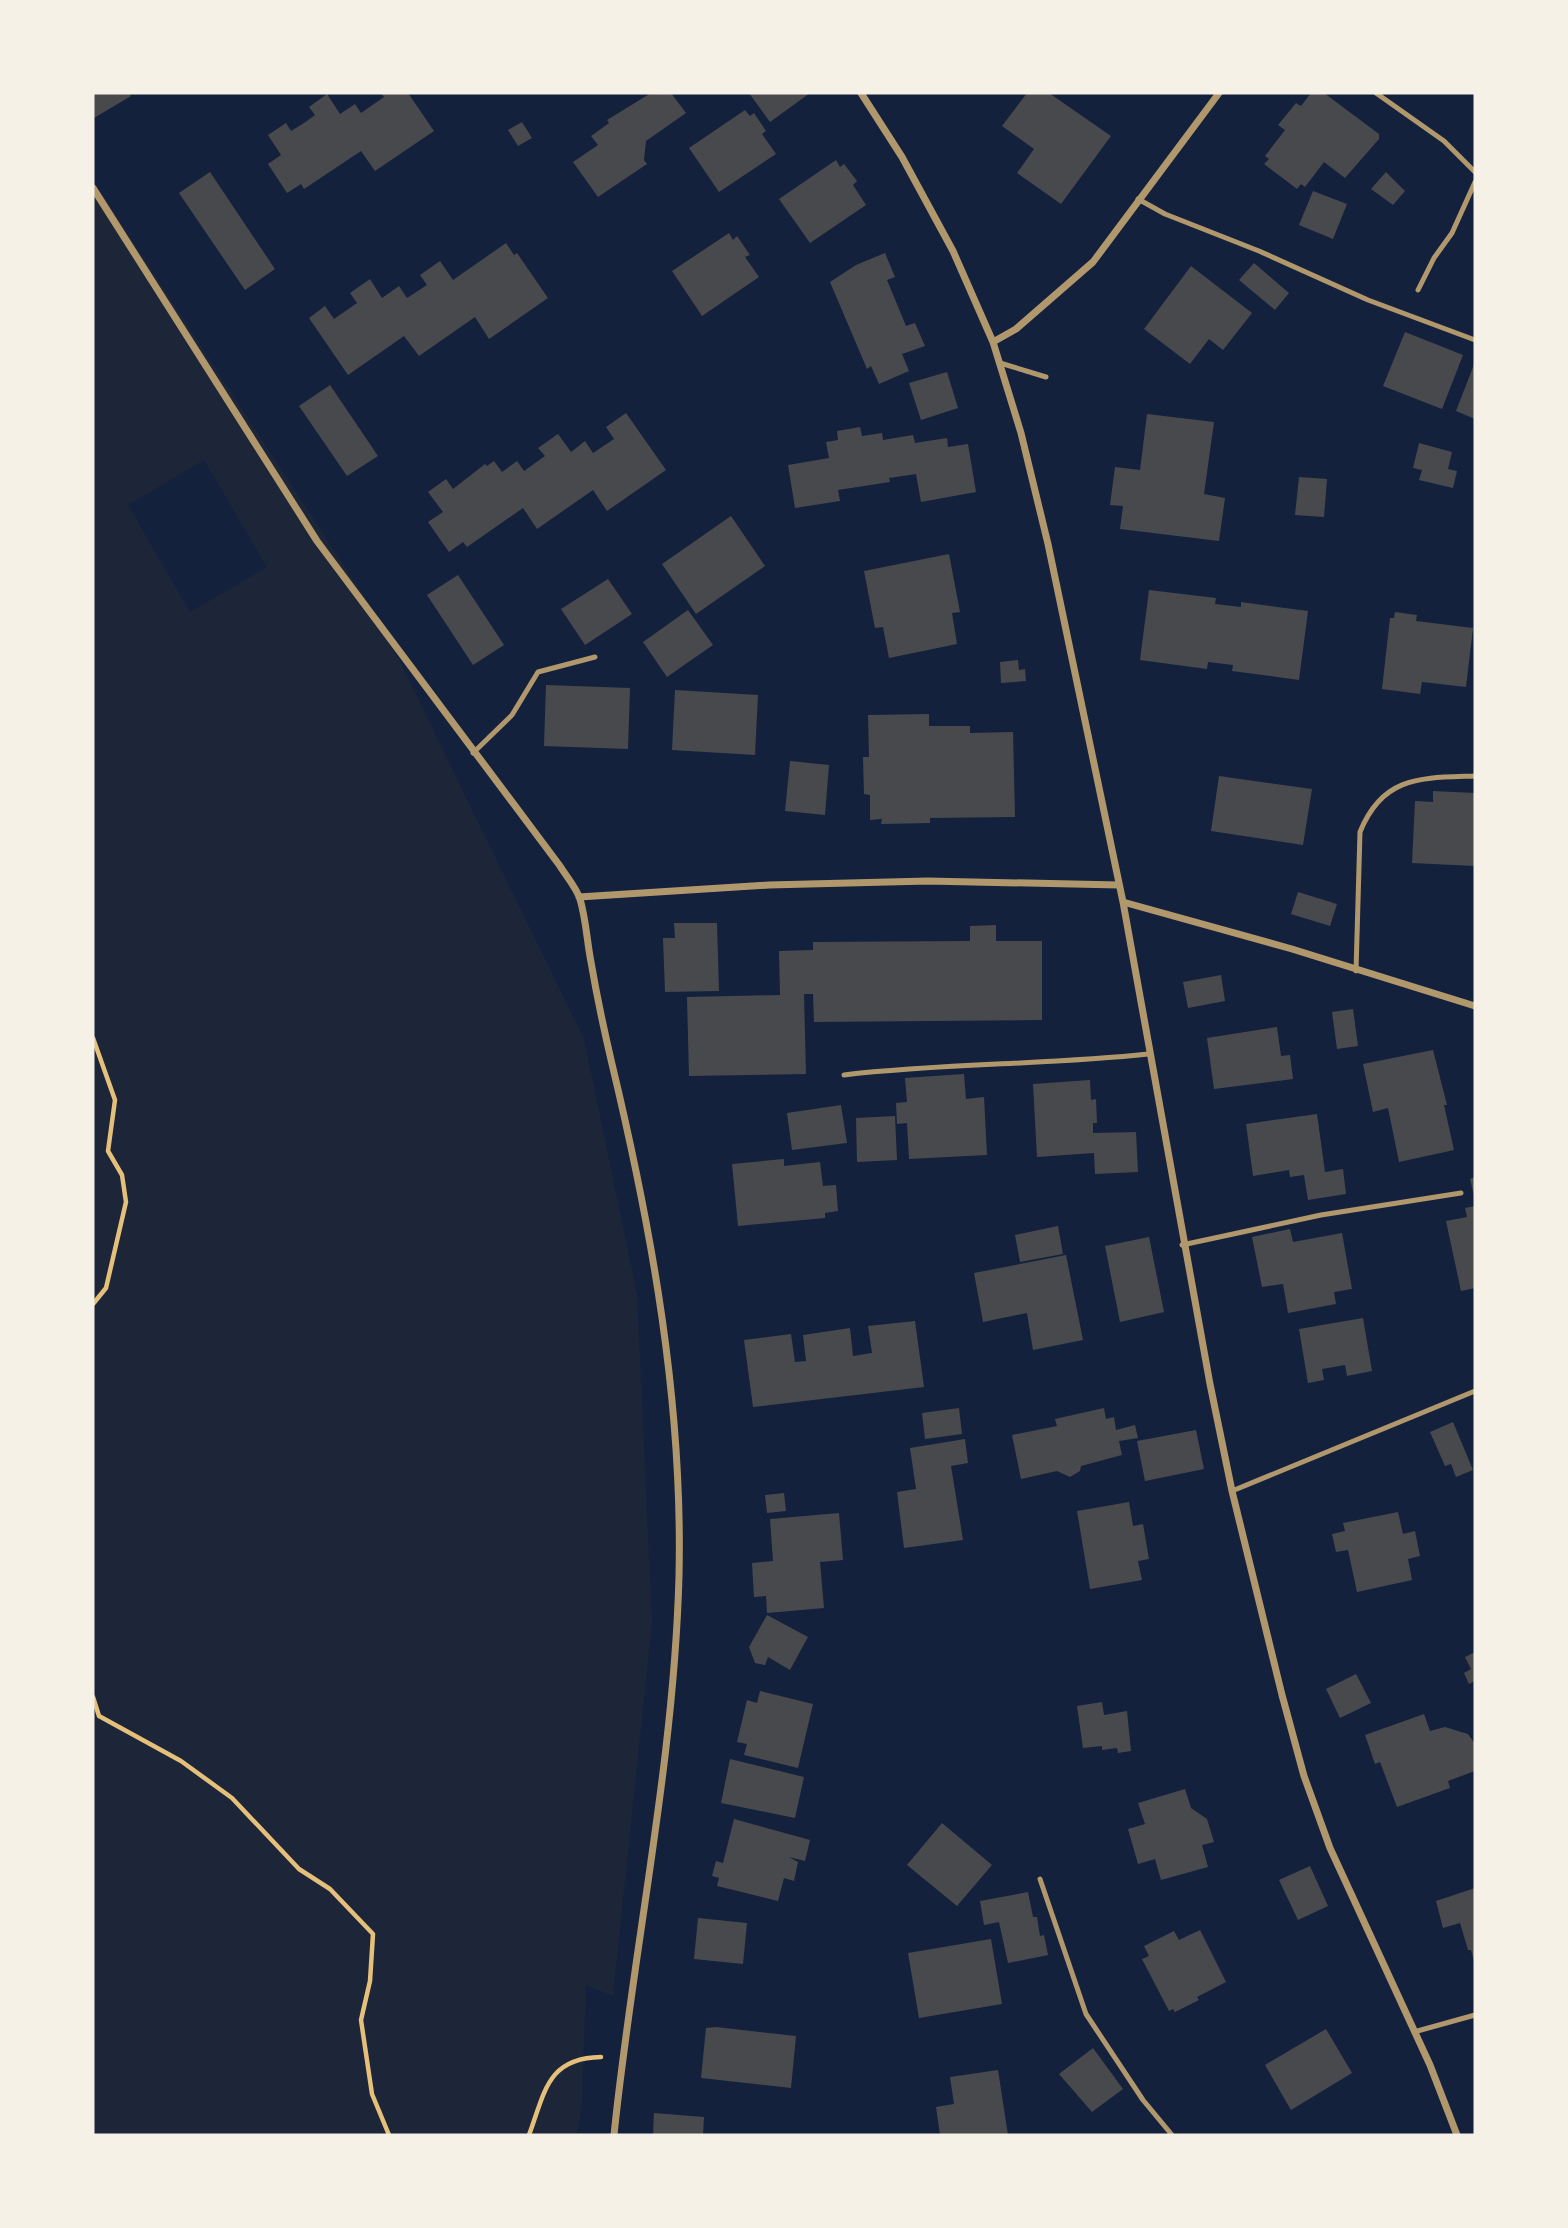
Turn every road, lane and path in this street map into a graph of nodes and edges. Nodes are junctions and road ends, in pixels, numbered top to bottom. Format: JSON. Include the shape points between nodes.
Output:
{"nodes":[{"id":1,"x":861,"y":93,"type":"edge"},
{"id":2,"x":1219,"y":93,"type":"edge"},
{"id":3,"x":1376,"y":93,"type":"edge"},
{"id":4,"x":1475,"y":172,"type":"edge"},
{"id":5,"x":1475,"y":182,"type":"edge"},
{"id":6,"x":93,"y":188,"type":"edge"},
{"id":7,"x":1138,"y":199,"type":"junction"},
{"id":8,"x":1418,"y":290,"type":"dead end"},
{"id":9,"x":1475,"y":340,"type":"edge"},
{"id":10,"x":993,"y":342,"type":"junction"},
{"id":11,"x":1000,"y":363,"type":"junction"},
{"id":12,"x":1046,"y":377,"type":"dead end"},
{"id":13,"x":595,"y":657,"type":"dead end"},
{"id":14,"x":473,"y":753,"type":"junction"},
{"id":15,"x":1475,"y":776,"type":"edge"},
{"id":16,"x":1119,"y":885,"type":"junction"},
{"id":17,"x":579,"y":897,"type":"junction"},
{"id":18,"x":1122,"y":902,"type":"junction"},
{"id":19,"x":1356,"y":971,"type":"junction"},
{"id":20,"x":1475,"y":1006,"type":"edge"},
{"id":21,"x":93,"y":1038,"type":"edge"},
{"id":22,"x":1148,"y":1055,"type":"junction"},
{"id":23,"x":844,"y":1075,"type":"dead end"},
{"id":24,"x":1461,"y":1193,"type":"dead end"},
{"id":25,"x":1182,"y":1245,"type":"junction"},
{"id":26,"x":93,"y":1304,"type":"edge"},
{"id":27,"x":1475,"y":1391,"type":"edge"},
{"id":28,"x":1232,"y":1491,"type":"junction"},
{"id":29,"x":93,"y":1697,"type":"edge"},
{"id":30,"x":1040,"y":1878,"type":"dead end"},
{"id":31,"x":1475,"y":2015,"type":"edge"},
{"id":32,"x":1414,"y":2032,"type":"junction"},
{"id":33,"x":622,"y":2056,"type":"junction"},
{"id":34,"x":389,"y":2135,"type":"edge"},
{"id":35,"x":529,"y":2135,"type":"edge"},
{"id":36,"x":614,"y":2135,"type":"edge"},
{"id":37,"x":1172,"y":2135,"type":"edge"},
{"id":38,"x":1457,"y":2135,"type":"edge"}],
"edges":[{"from":1,"to":10,"type":"street","via":[[953,251]]},
{"from":2,"to":7,"type":"street"},
{"from":3,"to":4,"type":"lane","via":[[1444,141]]},
{"from":5,"to":8,"type":"lane"},
{"from":6,"to":14,"type":"street","via":[[317,541]]},
{"from":7,"to":9,"type":"lane","via":[[1368,300]]},
{"from":7,"to":10,"type":"street","via":[[1093,262],[1016,329]]},
{"from":10,"to":11,"type":"street"},
{"from":11,"to":12,"type":"lane"},
{"from":11,"to":16,"type":"street","via":[[1048,544]]},
{"from":13,"to":14,"type":"lane","via":[[538,672],[512,715]]},
{"from":14,"to":17,"type":"street"},
{"from":15,"to":19,"type":"lane","via":[[1415,778],[1382,795],[1368,812],[1360,832]]},
{"from":16,"to":17,"type":"street","via":[[928,881]]},
{"from":16,"to":18,"type":"street"},
{"from":17,"to":33,"type":"street","via":[[649,1234],[677,1466],[679,1576],[672,1689]]},
{"from":18,"to":19,"type":"street"},
{"from":18,"to":22,"type":"street"},
{"from":19,"to":20,"type":"street"},
{"from":21,"to":26,"type":"path","via":[[114,1100],[108,1151],[122,1175],[126,1202],[106,1288]]},
{"from":22,"to":23,"type":"lane"},
{"from":22,"to":25,"type":"street"},
{"from":24,"to":25,"type":"lane"},
{"from":25,"to":28,"type":"street"},
{"from":27,"to":28,"type":"lane"},
{"from":28,"to":32,"type":"street","via":[[1304,1776],[1330,1848]]},
{"from":29,"to":34,"type":"path","via":[[99,1716],[181,1761],[232,1798],[299,1869],[330,1889],[373,1934],[370,1981],[361,2020],[372,2094]]},
{"from":30,"to":37,"type":"lane","via":[[1086,2014]]},
{"from":31,"to":32,"type":"lane"},
{"from":32,"to":38,"type":"street"},
{"from":33,"to":35,"type":"path","via":[[573,2060],[554,2073]]},
{"from":33,"to":36,"type":"street"}]}
